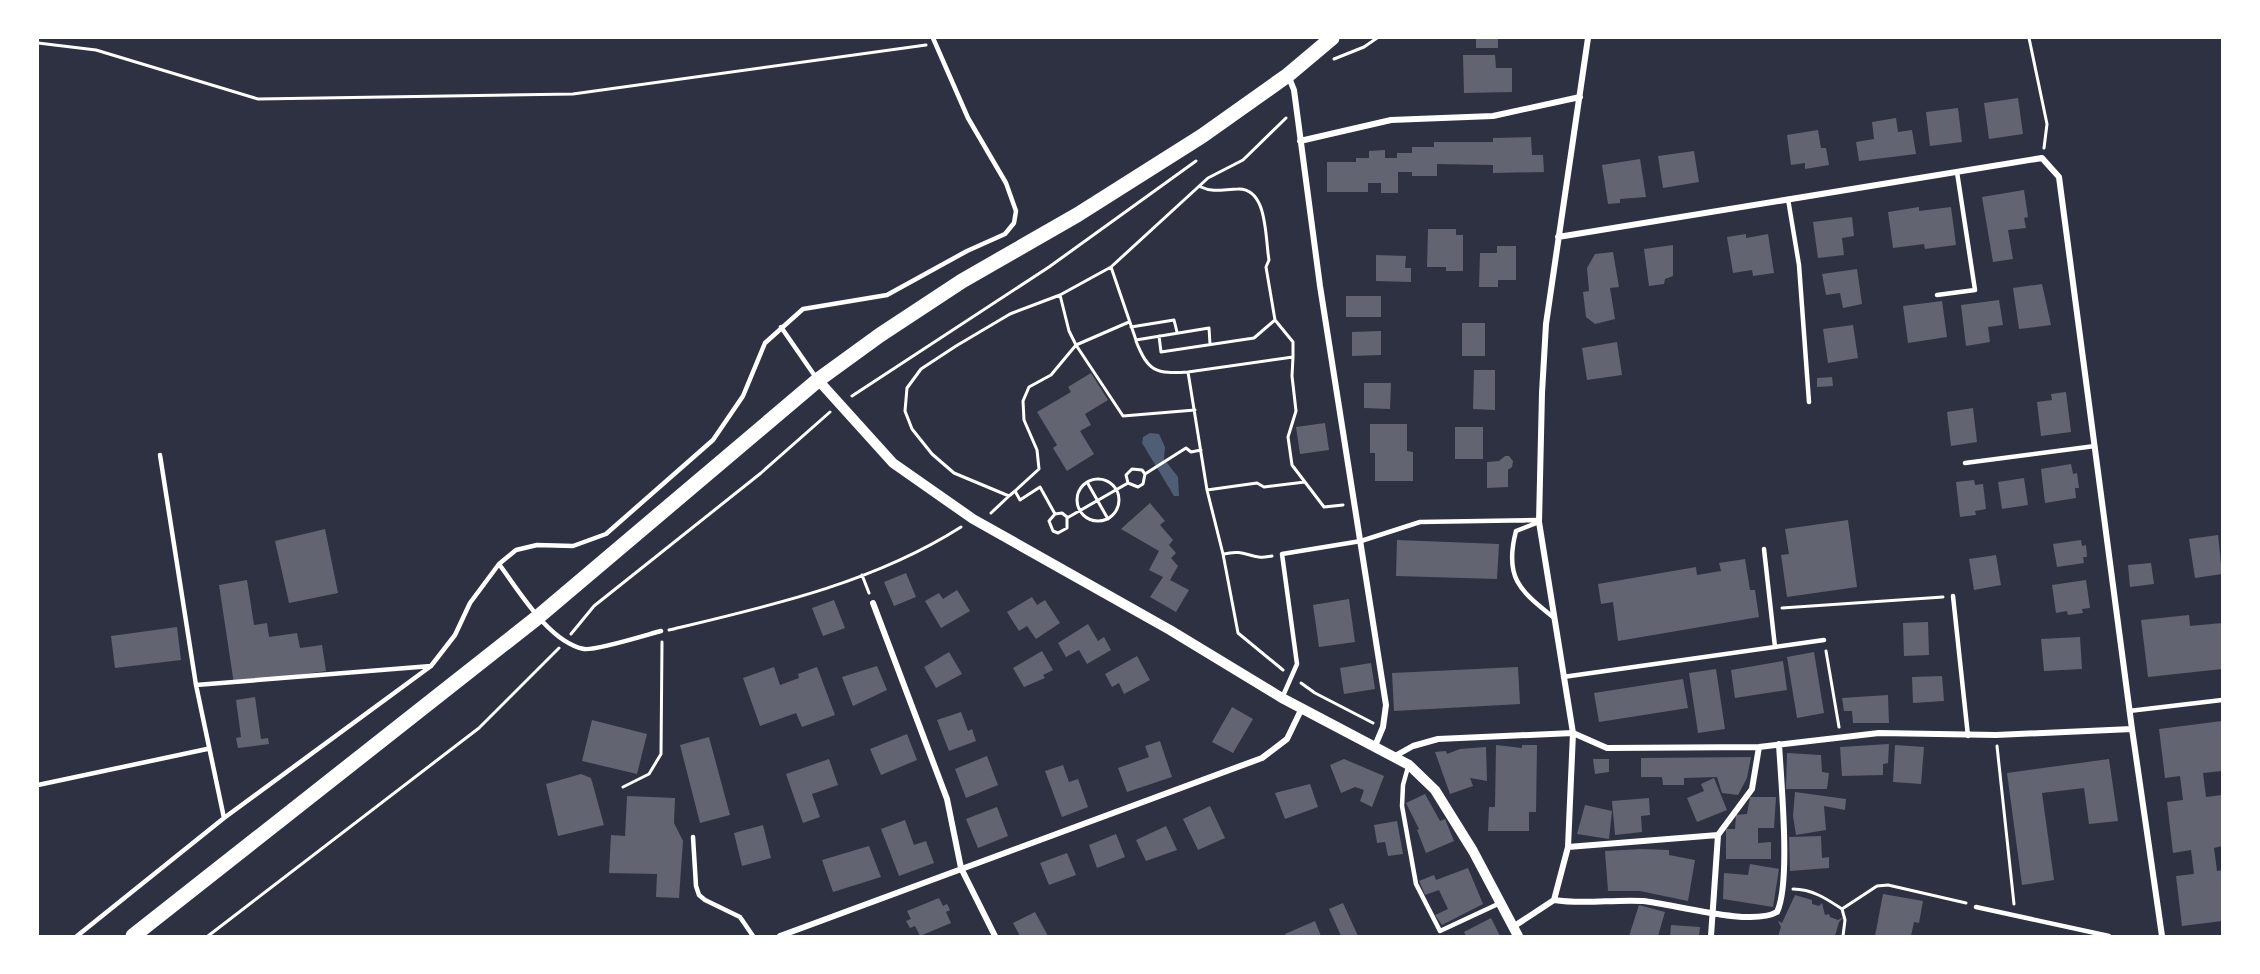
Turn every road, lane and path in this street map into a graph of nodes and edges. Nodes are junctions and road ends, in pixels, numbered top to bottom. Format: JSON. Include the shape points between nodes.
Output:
{"nodes":[{"id":1,"x":933,"y":38,"type":"edge"},
{"id":2,"x":1332,"y":38,"type":"edge"},
{"id":3,"x":1377,"y":38,"type":"edge"},
{"id":4,"x":1588,"y":38,"type":"edge"},
{"id":5,"x":2029,"y":38,"type":"edge"},
{"id":6,"x":38,"y":43,"type":"edge"},
{"id":7,"x":934,"y":44,"type":"junction"},
{"id":8,"x":1330,"y":61,"type":"dead end"},
{"id":9,"x":1288,"y":75,"type":"junction"},
{"id":10,"x":1580,"y":97,"type":"junction"},
{"id":11,"x":1296,"y":113,"type":"junction"},
{"id":12,"x":1300,"y":141,"type":"junction"},
{"id":13,"x":1200,"y":158,"type":"dead end"},
{"id":14,"x":2042,"y":158,"type":"junction"},
{"id":15,"x":1957,"y":172,"type":"junction"},
{"id":16,"x":1201,"y":187,"type":"junction"},
{"id":17,"x":1788,"y":199,"type":"junction"},
{"id":18,"x":1558,"y":237,"type":"junction"},
{"id":19,"x":1111,"y":267,"type":"junction"},
{"id":20,"x":1060,"y":295,"type":"junction"},
{"id":21,"x":1937,"y":295,"type":"dead end"},
{"id":22,"x":1275,"y":320,"type":"junction"},
{"id":23,"x":1129,"y":322,"type":"junction"},
{"id":24,"x":781,"y":327,"type":"junction"},
{"id":25,"x":1131,"y":327,"type":"junction"},
{"id":26,"x":1176,"y":332,"type":"junction"},
{"id":27,"x":1159,"y":336,"type":"junction"},
{"id":28,"x":1136,"y":340,"type":"junction"},
{"id":29,"x":1210,"y":344,"type":"junction"},
{"id":30,"x":1076,"y":345,"type":"junction"},
{"id":31,"x":1293,"y":357,"type":"junction"},
{"id":32,"x":1188,"y":372,"type":"junction"},
{"id":33,"x":818,"y":380,"type":"junction"},
{"id":34,"x":1809,"y":402,"type":"dead end"},
{"id":35,"x":838,"y":405,"type":"junction"},
{"id":36,"x":1195,"y":410,"type":"junction"},
{"id":37,"x":2095,"y":446,"type":"junction"},
{"id":38,"x":1201,"y":450,"type":"junction"},
{"id":39,"x":160,"y":455,"type":"dead end"},
{"id":40,"x":1965,"y":463,"type":"dead end"},
{"id":41,"x":1145,"y":474,"type":"junction"},
{"id":42,"x":1087,"y":482,"type":"junction"},
{"id":43,"x":1305,"y":482,"type":"junction"},
{"id":44,"x":1128,"y":483,"type":"junction"},
{"id":45,"x":1117,"y":490,"type":"junction"},
{"id":46,"x":1207,"y":490,"type":"junction"},
{"id":47,"x":1015,"y":491,"type":"junction"},
{"id":48,"x":1009,"y":496,"type":"junction"},
{"id":49,"x":1097,"y":500,"type":"junction"},
{"id":50,"x":1354,"y":504,"type":"junction"},
{"id":51,"x":1079,"y":511,"type":"junction"},
{"id":52,"x":1055,"y":514,"type":"junction"},
{"id":53,"x":1067,"y":518,"type":"junction"},
{"id":54,"x":1108,"y":519,"type":"junction"},
{"id":55,"x":977,"y":521,"type":"junction"},
{"id":56,"x":1539,"y":521,"type":"junction"},
{"id":57,"x":1361,"y":542,"type":"junction"},
{"id":58,"x":1764,"y":549,"type":"dead end"},
{"id":59,"x":1223,"y":554,"type":"junction"},
{"id":60,"x":1282,"y":554,"type":"junction"},
{"id":61,"x":499,"y":564,"type":"junction"},
{"id":62,"x":862,"y":575,"type":"junction"},
{"id":63,"x":1953,"y":596,"type":"joint"},
{"id":64,"x":873,"y":603,"type":"joint"},
{"id":65,"x":1771,"y":609,"type":"junction"},
{"id":66,"x":1553,"y":617,"type":"junction"},
{"id":67,"x":538,"y":618,"type":"junction"},
{"id":68,"x":661,"y":632,"type":"junction"},
{"id":69,"x":1824,"y":640,"type":"joint"},
{"id":70,"x":565,"y":641,"type":"junction"},
{"id":71,"x":1775,"y":647,"type":"junction"},
{"id":72,"x":430,"y":666,"type":"junction"},
{"id":73,"x":1292,"y":676,"type":"junction"},
{"id":74,"x":1563,"y":677,"type":"junction"},
{"id":75,"x":196,"y":685,"type":"junction"},
{"id":76,"x":1282,"y":698,"type":"junction"},
{"id":77,"x":2223,"y":700,"type":"edge"},
{"id":78,"x":1302,"y":708,"type":"junction"},
{"id":79,"x":2129,"y":711,"type":"junction"},
{"id":80,"x":1383,"y":727,"type":"junction"},
{"id":81,"x":2132,"y":729,"type":"junction"},
{"id":82,"x":1573,"y":733,"type":"junction"},
{"id":83,"x":1996,"y":735,"type":"junction"},
{"id":84,"x":1968,"y":736,"type":"junction"},
{"id":85,"x":1840,"y":737,"type":"junction"},
{"id":86,"x":1779,"y":744,"type":"junction"},
{"id":87,"x":1376,"y":746,"type":"junction"},
{"id":88,"x":1759,"y":747,"type":"junction"},
{"id":89,"x":207,"y":749,"type":"junction"},
{"id":90,"x":1395,"y":756,"type":"junction"},
{"id":91,"x":1409,"y":765,"type":"junction"},
{"id":92,"x":38,"y":786,"type":"edge"},
{"id":93,"x":623,"y":787,"type":"dead end"},
{"id":94,"x":224,"y":818,"type":"junction"},
{"id":95,"x":1718,"y":835,"type":"junction"},
{"id":96,"x":693,"y":837,"type":"dead end"},
{"id":97,"x":1568,"y":847,"type":"junction"},
{"id":98,"x":961,"y":868,"type":"junction"},
{"id":99,"x":1782,"y":892,"type":"junction"},
{"id":100,"x":1554,"y":900,"type":"junction"},
{"id":101,"x":1498,"y":904,"type":"junction"},
{"id":102,"x":1976,"y":907,"type":"joint"},
{"id":103,"x":1842,"y":909,"type":"junction"},
{"id":104,"x":1714,"y":914,"type":"junction"},
{"id":105,"x":2015,"y":915,"type":"junction"},
{"id":106,"x":1515,"y":932,"type":"edge"},
{"id":107,"x":77,"y":936,"type":"edge"},
{"id":108,"x":133,"y":936,"type":"edge"},
{"id":109,"x":208,"y":936,"type":"edge"},
{"id":110,"x":753,"y":936,"type":"edge"},
{"id":111,"x":780,"y":936,"type":"edge"},
{"id":112,"x":995,"y":936,"type":"edge"},
{"id":113,"x":1711,"y":936,"type":"edge"},
{"id":114,"x":1843,"y":936,"type":"edge"},
{"id":115,"x":2109,"y":936,"type":"edge"},
{"id":116,"x":2162,"y":936,"type":"edge"}],
"edges":[{"from":1,"to":7,"type":"lane"},
{"from":2,"to":9,"type":"main road"},
{"from":3,"to":8,"type":"path"},
{"from":4,"to":10,"type":"street"},
{"from":5,"to":14,"type":"path","via":[[2047,124]]},
{"from":6,"to":7,"type":"path","via":[[96,50],[258,99],[573,94]]},
{"from":7,"to":24,"type":"lane","via":[[968,118],[1006,183],[1016,210],[1014,224],[1005,234],[887,295],[803,309]]},
{"from":9,"to":11,"type":"street"},
{"from":9,"to":33,"type":"main road","via":[[1202,136],[963,281]]},
{"from":10,"to":12,"type":"street","via":[[1493,116],[1391,120]]},
{"from":10,"to":18,"type":"street"},
{"from":11,"to":12,"type":"street"},
{"from":11,"to":16,"type":"path","via":[[1281,120],[1243,160],[1208,178]]},
{"from":12,"to":50,"type":"street"},
{"from":13,"to":35,"type":"path","via":[[1049,267]]},
{"from":14,"to":15,"type":"street"},
{"from":14,"to":37,"type":"street","via":[[2059,177]]},
{"from":15,"to":17,"type":"street"},
{"from":15,"to":21,"type":"lane","via":[[1975,290]]},
{"from":16,"to":19,"type":"path"},
{"from":16,"to":22,"type":"path","via":[[1209,191],[1251,190],[1259,200]]},
{"from":17,"to":18,"type":"street"},
{"from":17,"to":34,"type":"lane","via":[[1799,265]]},
{"from":18,"to":56,"type":"street","via":[[1546,324]]},
{"from":19,"to":20,"type":"path"},
{"from":19,"to":23,"type":"path"},
{"from":20,"to":30,"type":"path"},
{"from":20,"to":48,"type":"path","via":[[1010,314],[956,346],[921,369],[908,388],[905,411],[912,429],[932,454],[954,473]]},
{"from":22,"to":29,"type":"path","via":[[1254,338]]},
{"from":22,"to":31,"type":"path","via":[[1293,342]]},
{"from":23,"to":25,"type":"path"},
{"from":23,"to":30,"type":"path"},
{"from":24,"to":33,"type":"lane"},
{"from":24,"to":61,"type":"lane","via":[[765,343],[743,396],[713,440],[606,534],[573,546],[537,545],[516,550]]},
{"from":25,"to":26,"type":"path","via":[[1174,320]]},
{"from":25,"to":28,"type":"path"},
{"from":26,"to":27,"type":"path"},
{"from":26,"to":29,"type":"path","via":[[1209,328]]},
{"from":27,"to":28,"type":"path"},
{"from":27,"to":29,"type":"path","via":[[1161,352]]},
{"from":28,"to":32,"type":"path","via":[[1142,358],[1154,370],[1163,374]]},
{"from":30,"to":36,"type":"path","via":[[1123,416]]},
{"from":30,"to":47,"type":"path","via":[[1051,375],[1029,387],[1023,401],[1024,420],[1037,450],[1039,469]]},
{"from":31,"to":32,"type":"path"},
{"from":31,"to":43,"type":"path","via":[[1296,411],[1288,437],[1292,465]]},
{"from":32,"to":36,"type":"path"},
{"from":33,"to":35,"type":"street"},
{"from":33,"to":67,"type":"main road"},
{"from":35,"to":55,"type":"street","via":[[893,464]]},
{"from":35,"to":70,"type":"path","via":[[761,473],[594,606]]},
{"from":36,"to":38,"type":"path"},
{"from":37,"to":40,"type":"lane"},
{"from":37,"to":79,"type":"street"},
{"from":38,"to":41,"type":"path","via":[[1191,452],[1186,448]]},
{"from":38,"to":46,"type":"path"},
{"from":39,"to":75,"type":"lane"},
{"from":41,"to":44,"type":"path","via":[[1138,487]]},
{"from":41,"to":44,"type":"path","via":[[1132,469],[1126,475]]},
{"from":42,"to":45,"type":"path","via":[[1107,480]]},
{"from":42,"to":49,"type":"path"},
{"from":42,"to":51,"type":"path","via":[[1076,498]]},
{"from":43,"to":46,"type":"path"},
{"from":43,"to":50,"type":"path","via":[[1324,507]]},
{"from":44,"to":45,"type":"path"},
{"from":45,"to":49,"type":"path"},
{"from":45,"to":54,"type":"path","via":[[1118,506]]},
{"from":46,"to":59,"type":"path"},
{"from":47,"to":48,"type":"path"},
{"from":47,"to":52,"type":"path","via":[[1020,500],[1040,487]]},
{"from":48,"to":55,"type":"path"},
{"from":49,"to":51,"type":"path"},
{"from":49,"to":54,"type":"path"},
{"from":50,"to":57,"type":"street"},
{"from":51,"to":53,"type":"path"},
{"from":51,"to":54,"type":"path","via":[[1092,521]]},
{"from":52,"to":53,"type":"path","via":[[1062,513]]},
{"from":52,"to":53,"type":"path","via":[[1048,521],[1053,531],[1063,532]]},
{"from":55,"to":62,"type":"path","via":[[912,556]]},
{"from":55,"to":76,"type":"street"},
{"from":56,"to":57,"type":"lane","via":[[1420,522]]},
{"from":56,"to":66,"type":"street"},
{"from":56,"to":66,"type":"lane","via":[[1516,531],[1511,549],[1513,577],[1529,598]]},
{"from":57,"to":60,"type":"lane"},
{"from":57,"to":80,"type":"street","via":[[1386,705]]},
{"from":58,"to":65,"type":"lane"},
{"from":59,"to":60,"type":"path","via":[[1238,550],[1259,559]]},
{"from":59,"to":73,"type":"path","via":[[1238,633]]},
{"from":60,"to":73,"type":"lane","via":[[1297,664]]},
{"from":61,"to":67,"type":"lane"},
{"from":61,"to":72,"type":"lane","via":[[470,603],[455,635]]},
{"from":62,"to":64,"type":"path"},
{"from":62,"to":68,"type":"path","via":[[778,604]]},
{"from":63,"to":65,"type":"path"},
{"from":63,"to":84,"type":"lane"},
{"from":64,"to":98,"type":"street","via":[[947,799]]},
{"from":65,"to":71,"type":"lane"},
{"from":66,"to":74,"type":"street"},
{"from":67,"to":70,"type":"lane"},
{"from":67,"to":108,"type":"main road"},
{"from":68,"to":70,"type":"lane","via":[[585,649]]},
{"from":68,"to":93,"type":"path","via":[[661,754],[649,774]]},
{"from":69,"to":71,"type":"lane"},
{"from":69,"to":85,"type":"path"},
{"from":70,"to":109,"type":"path","via":[[479,728]]},
{"from":71,"to":74,"type":"lane"},
{"from":72,"to":75,"type":"lane"},
{"from":72,"to":94,"type":"lane"},
{"from":73,"to":76,"type":"lane"},
{"from":73,"to":80,"type":"path","via":[[1315,693]]},
{"from":74,"to":82,"type":"street"},
{"from":75,"to":89,"type":"lane"},
{"from":76,"to":78,"type":"street"},
{"from":77,"to":79,"type":"lane"},
{"from":78,"to":87,"type":"street"},
{"from":78,"to":98,"type":"street","via":[[1287,739],[1262,758]]},
{"from":79,"to":81,"type":"street"},
{"from":80,"to":87,"type":"street"},
{"from":81,"to":83,"type":"street"},
{"from":81,"to":116,"type":"street"},
{"from":82,"to":88,"type":"street","via":[[1607,747]]},
{"from":82,"to":90,"type":"street","via":[[1438,739]]},
{"from":82,"to":97,"type":"street"},
{"from":83,"to":84,"type":"street"},
{"from":83,"to":105,"type":"path"},
{"from":84,"to":85,"type":"street","via":[[1879,733]]},
{"from":85,"to":86,"type":"street"},
{"from":86,"to":88,"type":"street"},
{"from":86,"to":99,"type":"street"},
{"from":87,"to":90,"type":"street"},
{"from":88,"to":95,"type":"street","via":[[1752,789]]},
{"from":89,"to":92,"type":"lane"},
{"from":89,"to":94,"type":"lane"},
{"from":90,"to":91,"type":"street"},
{"from":91,"to":101,"type":"street","via":[[1435,790],[1473,851]]},
{"from":91,"to":101,"type":"lane","via":[[1402,806],[1416,884],[1440,932]]},
{"from":94,"to":107,"type":"lane"},
{"from":95,"to":97,"type":"street"},
{"from":95,"to":104,"type":"street"},
{"from":96,"to":110,"type":"lane","via":[[699,894],[740,917]]},
{"from":97,"to":100,"type":"street"},
{"from":98,"to":111,"type":"street"},
{"from":98,"to":112,"type":"street"},
{"from":99,"to":103,"type":"path","via":[[1805,890]]},
{"from":99,"to":104,"type":"street","via":[[1779,908],[1772,915]]},
{"from":100,"to":104,"type":"street","via":[[1642,901]]},
{"from":100,"to":106,"type":"street"},
{"from":101,"to":106,"type":"street"},
{"from":102,"to":103,"type":"path","via":[[1888,885],[1877,886]]},
{"from":102,"to":105,"type":"lane"},
{"from":103,"to":114,"type":"path"},
{"from":104,"to":113,"type":"street"},
{"from":105,"to":115,"type":"lane"}]}
